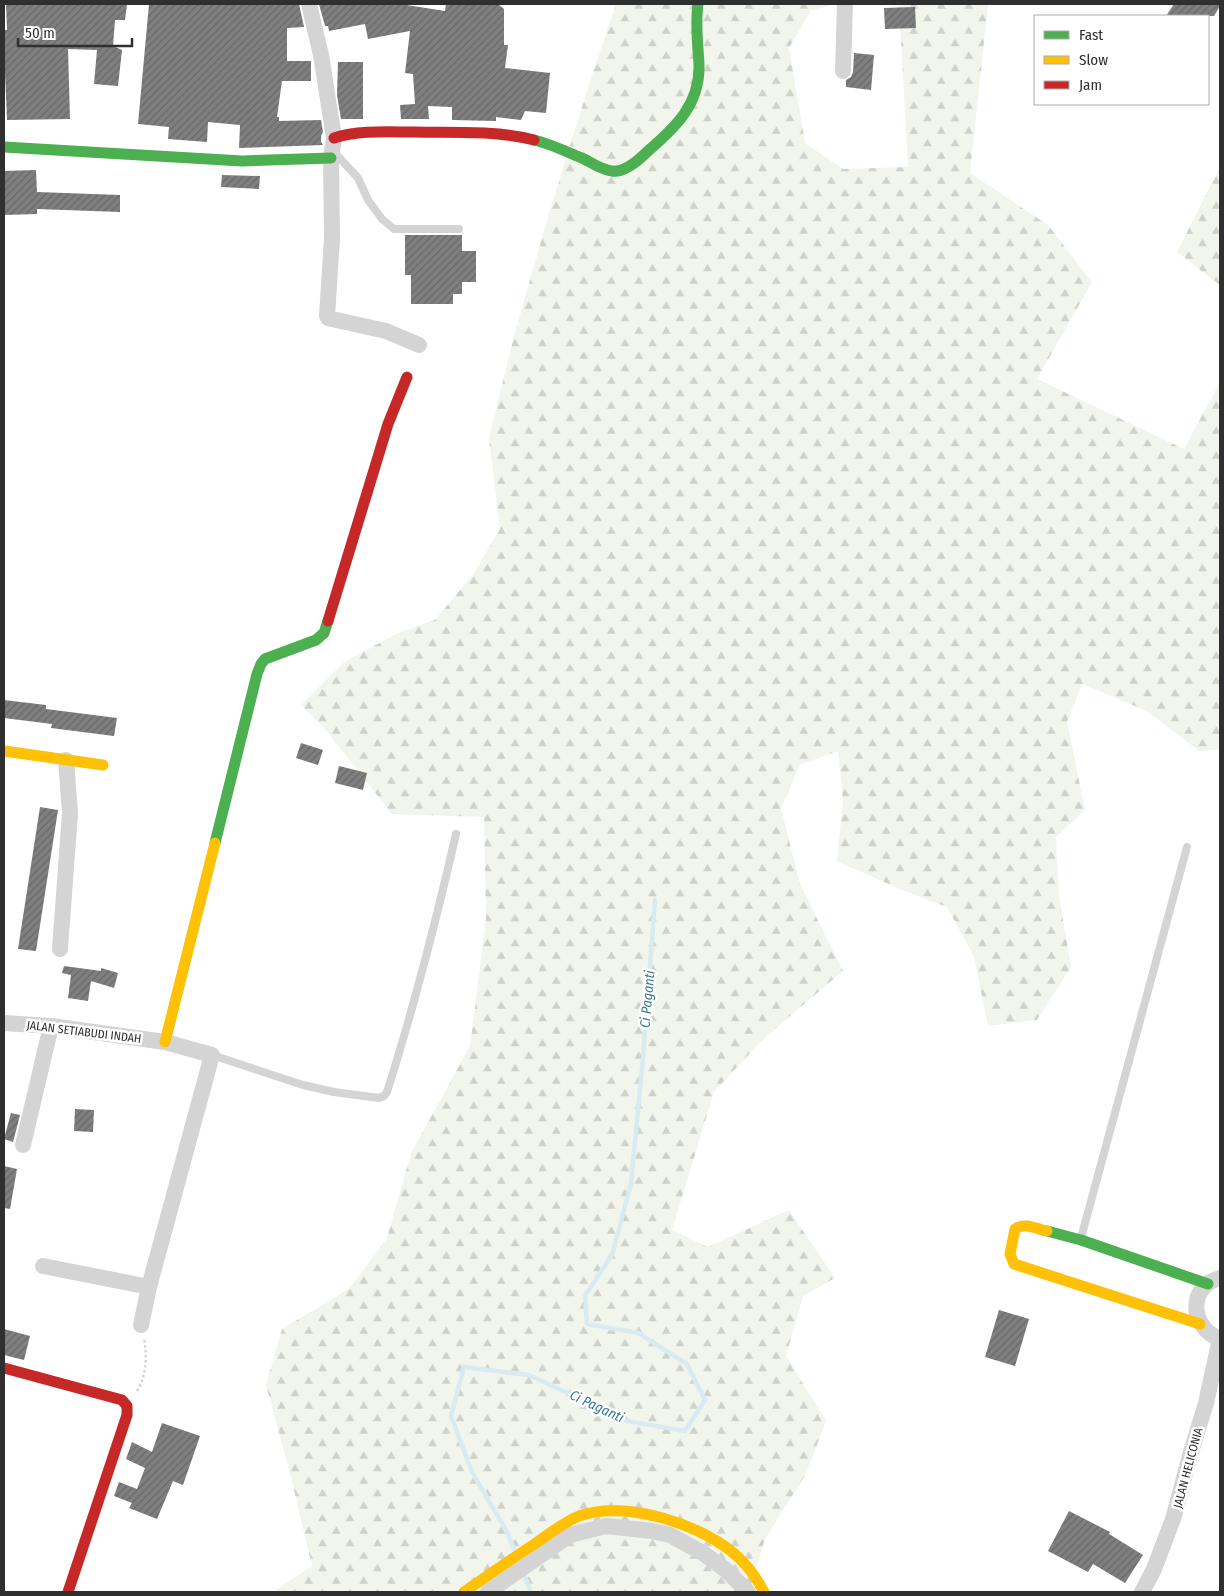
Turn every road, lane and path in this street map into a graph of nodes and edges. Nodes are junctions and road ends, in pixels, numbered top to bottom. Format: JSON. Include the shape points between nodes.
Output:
{"nodes":[{"id":1,"x":310,"y":4,"type":"edge"},
{"id":2,"x":698,"y":4,"type":"edge"},
{"id":3,"x":845,"y":4,"type":"edge"},
{"id":4,"x":843,"y":72,"type":"dead end"},
{"id":5,"x":4,"y":147,"type":"edge"},
{"id":6,"x":332,"y":149,"type":"junction"},
{"id":7,"x":459,"y":229,"type":"dead end"},
{"id":8,"x":419,"y":344,"type":"dead end"},
{"id":9,"x":407,"y":377,"type":"dead end"},
{"id":10,"x":4,"y":752,"type":"edge"},
{"id":11,"x":66,"y":760,"type":"junction"},
{"id":12,"x":103,"y":765,"type":"dead end"},
{"id":13,"x":456,"y":834,"type":"dead end"},
{"id":14,"x":1187,"y":847,"type":"dead end"},
{"id":15,"x":60,"y":949,"type":"dead end"},
{"id":16,"x":4,"y":1023,"type":"edge"},
{"id":17,"x":51,"y":1026,"type":"junction"},
{"id":18,"x":165,"y":1042,"type":"junction"},
{"id":19,"x":212,"y":1055,"type":"junction"},
{"id":20,"x":23,"y":1145,"type":"dead end"},
{"id":21,"x":1081,"y":1240,"type":"junction"},
{"id":22,"x":43,"y":1266,"type":"dead end"},
{"id":23,"x":1214,"y":1281,"type":"edge"},
{"id":24,"x":149,"y":1286,"type":"junction"},
{"id":25,"x":1200,"y":1324,"type":"junction"},
{"id":26,"x":141,"y":1325,"type":"joint"},
{"id":27,"x":1220,"y":1339,"type":"edge"},
{"id":28,"x":4,"y":1368,"type":"edge"},
{"id":29,"x":127,"y":1406,"type":"junction"},
{"id":30,"x":566,"y":1530,"type":"junction"},
{"id":31,"x":68,"y":1592,"type":"edge"},
{"id":32,"x":464,"y":1592,"type":"edge"},
{"id":33,"x":488,"y":1592,"type":"edge"},
{"id":34,"x":748,"y":1592,"type":"edge"},
{"id":35,"x":764,"y":1592,"type":"edge"},
{"id":36,"x":1142,"y":1592,"type":"edge"}],
"edges":[{"from":1,"to":6,"type":"street","via":[[321,56]]},
{"from":2,"to":6,"type":"street","via":[[700,60],[691,104],[666,135],[625,169],[612,171],[543,142],[493,133],[343,135]]},
{"from":3,"to":4,"type":"street"},
{"from":5,"to":6,"type":"street","via":[[242,161]]},
{"from":6,"to":7,"type":"lane","via":[[358,178],[382,219],[394,229]]},
{"from":6,"to":8,"type":"street","via":[[328,318],[386,331]]},
{"from":9,"to":18,"type":"street","via":[[388,424],[324,633],[316,640],[265,659],[257,674]]},
{"from":10,"to":11,"type":"street"},
{"from":11,"to":12,"type":"street"},
{"from":11,"to":15,"type":"street","via":[[70,813]]},
{"from":13,"to":19,"type":"lane","via":[[431,938],[384,1096],[334,1092],[302,1085]]},
{"from":14,"to":21,"type":"lane"},
{"from":16,"to":17,"type":"street","name":"JALAN SETIABUDI INDAH"},
{"from":17,"to":18,"type":"street","name":"JALAN SETIABUDI INDAH"},
{"from":17,"to":20,"type":"street"},
{"from":18,"to":19,"type":"street","name":"JALAN SETIABUDI INDAH"},
{"from":19,"to":24,"type":"street"},
{"from":21,"to":23,"type":"street"},
{"from":21,"to":25,"type":"street","via":[[1019,1226],[1015,1229],[1010,1259],[1014,1264]]},
{"from":22,"to":24,"type":"street"},
{"from":23,"to":25,"type":"street","via":[[1199,1295],[1196,1310]]},
{"from":24,"to":26,"type":"street"},
{"from":25,"to":27,"type":"street"},
{"from":26,"to":29,"type":"path","via":[[146,1356],[144,1375],[142,1384]]},
{"from":27,"to":36,"type":"street","name":"JALAN HELICONIA","via":[[1206,1403],[1173,1519]]},
{"from":28,"to":29,"type":"street","via":[[122,1400]]},
{"from":29,"to":31,"type":"street","via":[[127,1415]]},
{"from":30,"to":32,"type":"street"},
{"from":30,"to":33,"type":"street"},
{"from":30,"to":34,"type":"street","via":[[606,1526],[670,1535],[703,1553]]},
{"from":30,"to":35,"type":"street","via":[[576,1517],[608,1511],[640,1513],[683,1525],[727,1548],[747,1566]]}]}
